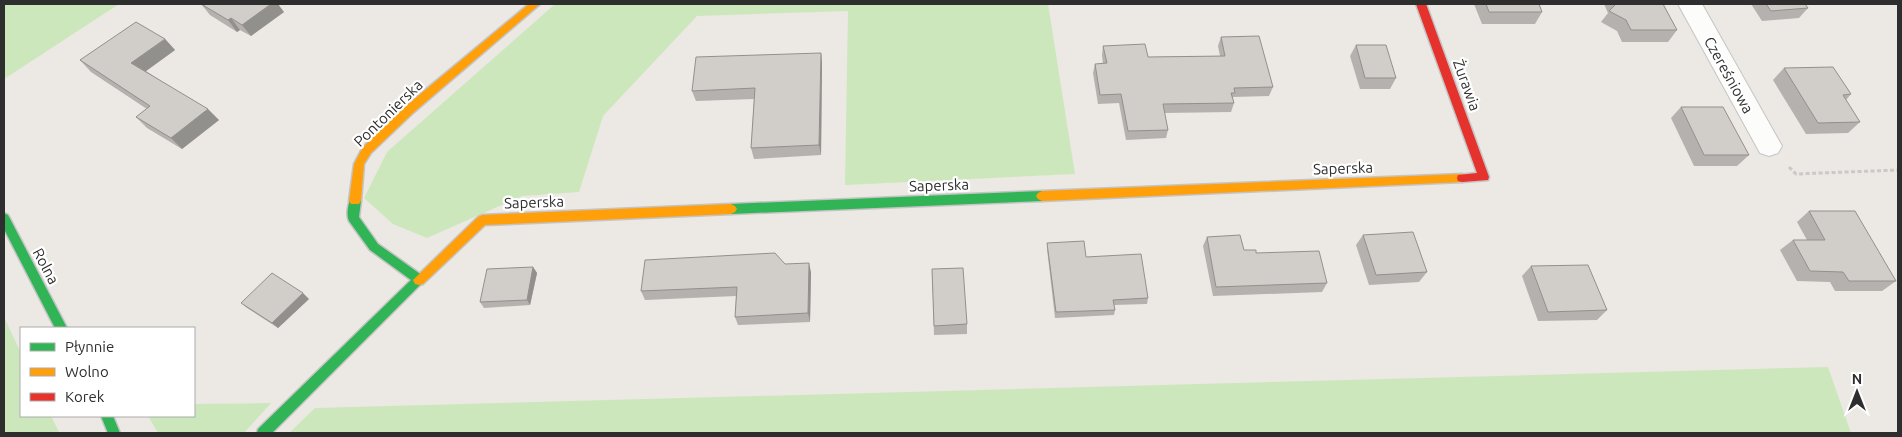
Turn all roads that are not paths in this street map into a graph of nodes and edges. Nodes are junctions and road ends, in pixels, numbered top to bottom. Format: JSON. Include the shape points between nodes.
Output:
{"nodes":[{"id":1,"x":535,"y":4,"type":"edge"},
{"id":2,"x":1421,"y":4,"type":"edge"},
{"id":3,"x":1690,"y":4,"type":"edge"},
{"id":4,"x":1769,"y":146,"type":"road end"},
{"id":5,"x":1484,"y":177,"type":"joint"},
{"id":6,"x":4,"y":218,"type":"edge"},
{"id":7,"x":419,"y":280,"type":"junction"},
{"id":8,"x":60,"y":327,"type":"edge"},
{"id":9,"x":106,"y":417,"type":"edge"},
{"id":10,"x":114,"y":433,"type":"edge"},
{"id":11,"x":263,"y":433,"type":"edge"}],
"edges":[{"from":1,"to":7,"type":"street","name":"Pontonierska","via":[[410,109],[367,150],[360,164],[353,218],[374,247]]},
{"from":2,"to":5,"type":"street","name":"Żurawia"},
{"from":3,"to":4,"type":"street","name":"Czereśniowa"},
{"from":5,"to":7,"type":"street","name":"Saperska","via":[[482,220]]},
{"from":6,"to":8,"type":"street","name":"Rolna"},
{"from":7,"to":11,"type":"street"},
{"from":9,"to":10,"type":"street"}]}
